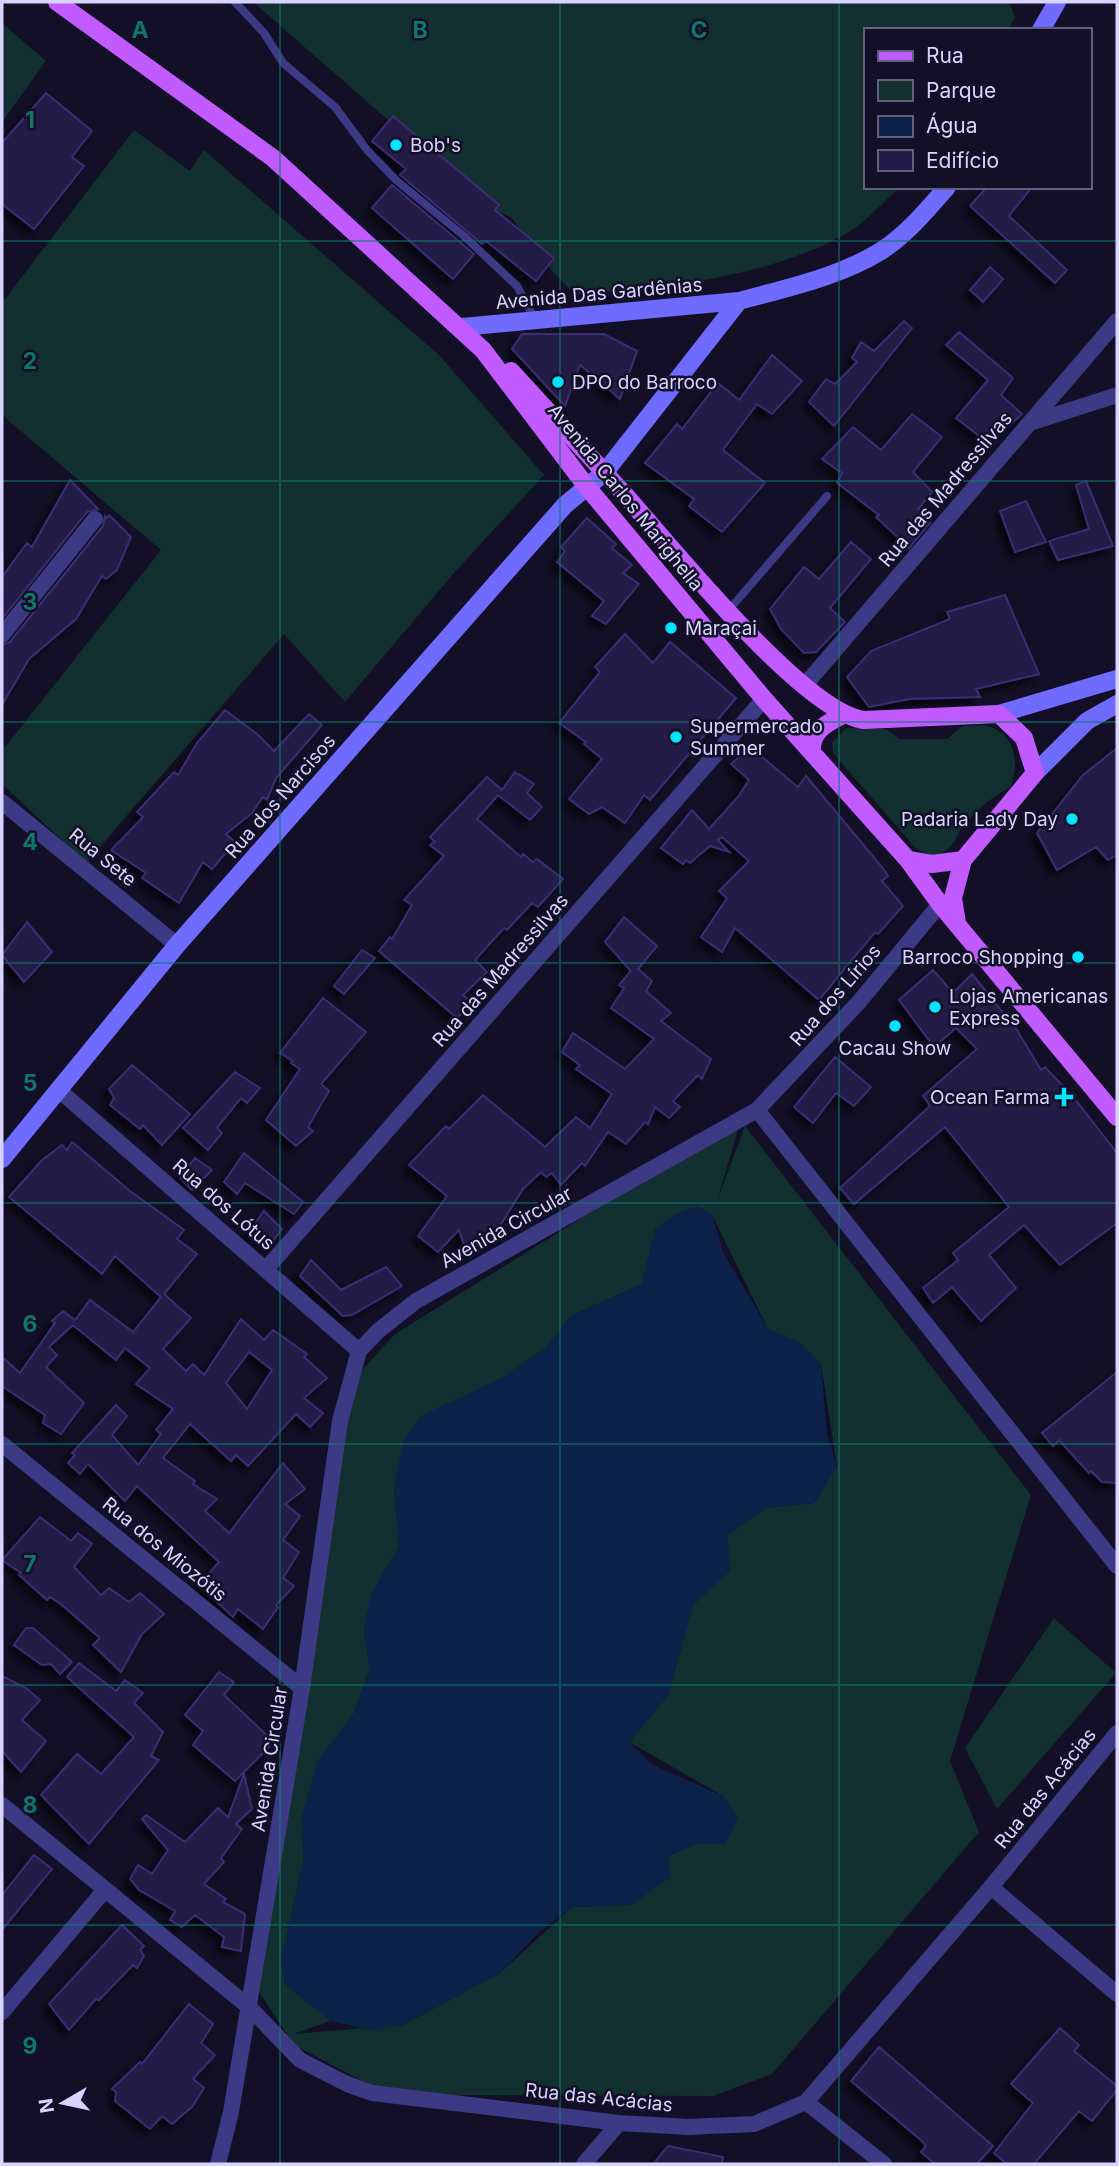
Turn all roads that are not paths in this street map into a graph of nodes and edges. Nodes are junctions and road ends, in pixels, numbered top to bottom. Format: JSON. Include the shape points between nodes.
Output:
{"nodes":[{"id":1,"x":57,"y":2,"type":"edge"},
{"id":2,"x":234,"y":2,"type":"edge"},
{"id":3,"x":1057,"y":2,"type":"edge"},
{"id":4,"x":1042,"y":28,"type":"edge"},
{"id":5,"x":945,"y":189,"type":"edge"},
{"id":6,"x":739,"y":301,"type":"junction"},
{"id":7,"x":536,"y":319,"type":"junction"},
{"id":8,"x":1117,"y":321,"type":"edge"},
{"id":9,"x":462,"y":327,"type":"junction"},
{"id":10,"x":483,"y":350,"type":"junction"},
{"id":11,"x":1117,"y":395,"type":"edge"},
{"id":12,"x":1028,"y":424,"type":"junction"},
{"id":13,"x":605,"y":472,"type":"junction"},
{"id":14,"x":587,"y":487,"type":"junction"},
{"id":15,"x":827,"y":496,"type":"dead end"},
{"id":16,"x":95,"y":519,"type":"dead end"},
{"id":17,"x":728,"y":611,"type":"junction"},
{"id":18,"x":2,"y":635,"type":"edge"},
{"id":19,"x":1117,"y":680,"type":"edge"},
{"id":20,"x":805,"y":685,"type":"junction"},
{"id":21,"x":764,"y":699,"type":"junction"},
{"id":22,"x":1117,"y":704,"type":"edge"},
{"id":23,"x":999,"y":714,"type":"junction"},
{"id":24,"x":843,"y":715,"type":"junction"},
{"id":25,"x":812,"y":753,"type":"junction"},
{"id":26,"x":1035,"y":773,"type":"junction"},
{"id":27,"x":2,"y":802,"type":"edge"},
{"id":28,"x":908,"y":860,"type":"junction"},
{"id":29,"x":962,"y":860,"type":"junction"},
{"id":30,"x":940,"y":904,"type":"junction"},
{"id":31,"x":957,"y":923,"type":"junction"},
{"id":32,"x":177,"y":945,"type":"junction"},
{"id":33,"x":60,"y":1091,"type":"junction"},
{"id":34,"x":757,"y":1110,"type":"junction"},
{"id":35,"x":1117,"y":1117,"type":"edge"},
{"id":36,"x":2,"y":1159,"type":"edge"},
{"id":37,"x":267,"y":1268,"type":"junction"},
{"id":38,"x":359,"y":1351,"type":"junction"},
{"id":39,"x":2,"y":1444,"type":"edge"},
{"id":40,"x":1117,"y":1566,"type":"edge"},
{"id":41,"x":302,"y":1688,"type":"junction"},
{"id":42,"x":1117,"y":1732,"type":"edge"},
{"id":43,"x":2,"y":1805,"type":"edge"},
{"id":44,"x":991,"y":1887,"type":"junction"},
{"id":45,"x":104,"y":1891,"type":"junction"},
{"id":46,"x":1117,"y":1994,"type":"edge"},
{"id":47,"x":249,"y":2007,"type":"junction"},
{"id":48,"x":2,"y":2012,"type":"edge"},
{"id":49,"x":807,"y":2102,"type":"junction"},
{"id":50,"x":619,"y":2123,"type":"junction"},
{"id":51,"x":218,"y":2164,"type":"edge"},
{"id":52,"x":584,"y":2164,"type":"edge"},
{"id":53,"x":884,"y":2164,"type":"edge"}],
"edges":[{"from":1,"to":9,"type":"main road","name":"Avenida Carlos Marighella","via":[[273,158]]},
{"from":2,"to":7,"type":"lane","via":[[264,33],[283,63],[335,107],[397,181],[517,286]]},
{"from":3,"to":4,"type":"street"},
{"from":5,"to":6,"type":"street","name":"Avenida Das Gardênias","via":[[881,251],[839,270]]},
{"from":6,"to":7,"type":"street","name":"Avenida Das Gardênias"},
{"from":6,"to":13,"type":"street"},
{"from":7,"to":9,"type":"street","name":"Avenida Das Gardênias"},
{"from":8,"to":12,"type":"street","name":"Rua das Madressilvas"},
{"from":9,"to":10,"type":"main road","name":"Avenida Carlos Marighella"},
{"from":10,"to":13,"type":"main road","name":"Avenida Carlos Marighella","via":[[509,370]]},
{"from":10,"to":14,"type":"main road","name":"Avenida Carlos Marighella"},
{"from":11,"to":12,"type":"street"},
{"from":12,"to":20,"type":"street","name":"Rua das Madressilvas"},
{"from":13,"to":14,"type":"street","name":"Rua dos Narcisos"},
{"from":13,"to":17,"type":"main road","name":"Avenida Carlos Marighella"},
{"from":14,"to":21,"type":"main road","name":"Avenida Carlos Marighella"},
{"from":14,"to":32,"type":"street","name":"Rua dos Narcisos","via":[[556,515]]},
{"from":15,"to":17,"type":"lane"},
{"from":16,"to":18,"type":"street"},
{"from":17,"to":20,"type":"main road","name":"Avenida Carlos Marighella"},
{"from":19,"to":23,"type":"street"},
{"from":20,"to":24,"type":"main road","name":"Avenida Carlos Marighella"},
{"from":21,"to":25,"type":"main road","name":"Avenida Carlos Marighella"},
{"from":21,"to":37,"type":"street","name":"Rua das Madressilvas"},
{"from":22,"to":26,"type":"street","via":[[1087,721]]},
{"from":23,"to":24,"type":"main road","via":[[889,721]]},
{"from":23,"to":26,"type":"main road","via":[[1024,738]]},
{"from":24,"to":25,"type":"main road","via":[[821,727]]},
{"from":25,"to":28,"type":"main road","name":"Avenida Carlos Marighella"},
{"from":26,"to":29,"type":"main road"},
{"from":27,"to":32,"type":"street","name":"Rua Sete"},
{"from":28,"to":29,"type":"main road","via":[[932,864]]},
{"from":28,"to":30,"type":"main road","name":"Avenida Carlos Marighella"},
{"from":29,"to":31,"type":"main road","via":[[953,898]]},
{"from":30,"to":31,"type":"main road","name":"Avenida Carlos Marighella"},
{"from":30,"to":34,"type":"street","name":"Rua dos Lírios","via":[[859,1002]]},
{"from":31,"to":35,"type":"main road","name":"Avenida Carlos Marighella"},
{"from":32,"to":33,"type":"street","name":"Rua dos Narcisos"},
{"from":33,"to":36,"type":"street","name":"Rua dos Narcisos"},
{"from":33,"to":37,"type":"street","name":"Rua dos Lótus"},
{"from":34,"to":38,"type":"street","name":"Avenida Circular","via":[[416,1301]]},
{"from":34,"to":40,"type":"street"},
{"from":37,"to":38,"type":"street","name":"Rua dos Lótus"},
{"from":38,"to":41,"type":"street","name":"Avenida Circular","via":[[340,1421]]},
{"from":39,"to":41,"type":"street","name":"Rua dos Miozótis"},
{"from":41,"to":47,"type":"street","name":"Avenida Circular"},
{"from":42,"to":44,"type":"street","name":"Rua das Acácias"},
{"from":43,"to":45,"type":"street","name":"Rua das Acácias"},
{"from":44,"to":46,"type":"street"},
{"from":44,"to":49,"type":"street","name":"Rua das Acácias"},
{"from":45,"to":47,"type":"street","name":"Rua das Acácias"},
{"from":45,"to":48,"type":"street"},
{"from":47,"to":50,"type":"street","name":"Rua das Acácias","via":[[300,2060],[372,2093]]},
{"from":47,"to":51,"type":"street","name":"Avenida Circular"},
{"from":49,"to":50,"type":"street","name":"Rua das Acácias","via":[[744,2125]]},
{"from":49,"to":53,"type":"street"},
{"from":50,"to":52,"type":"street"}]}
